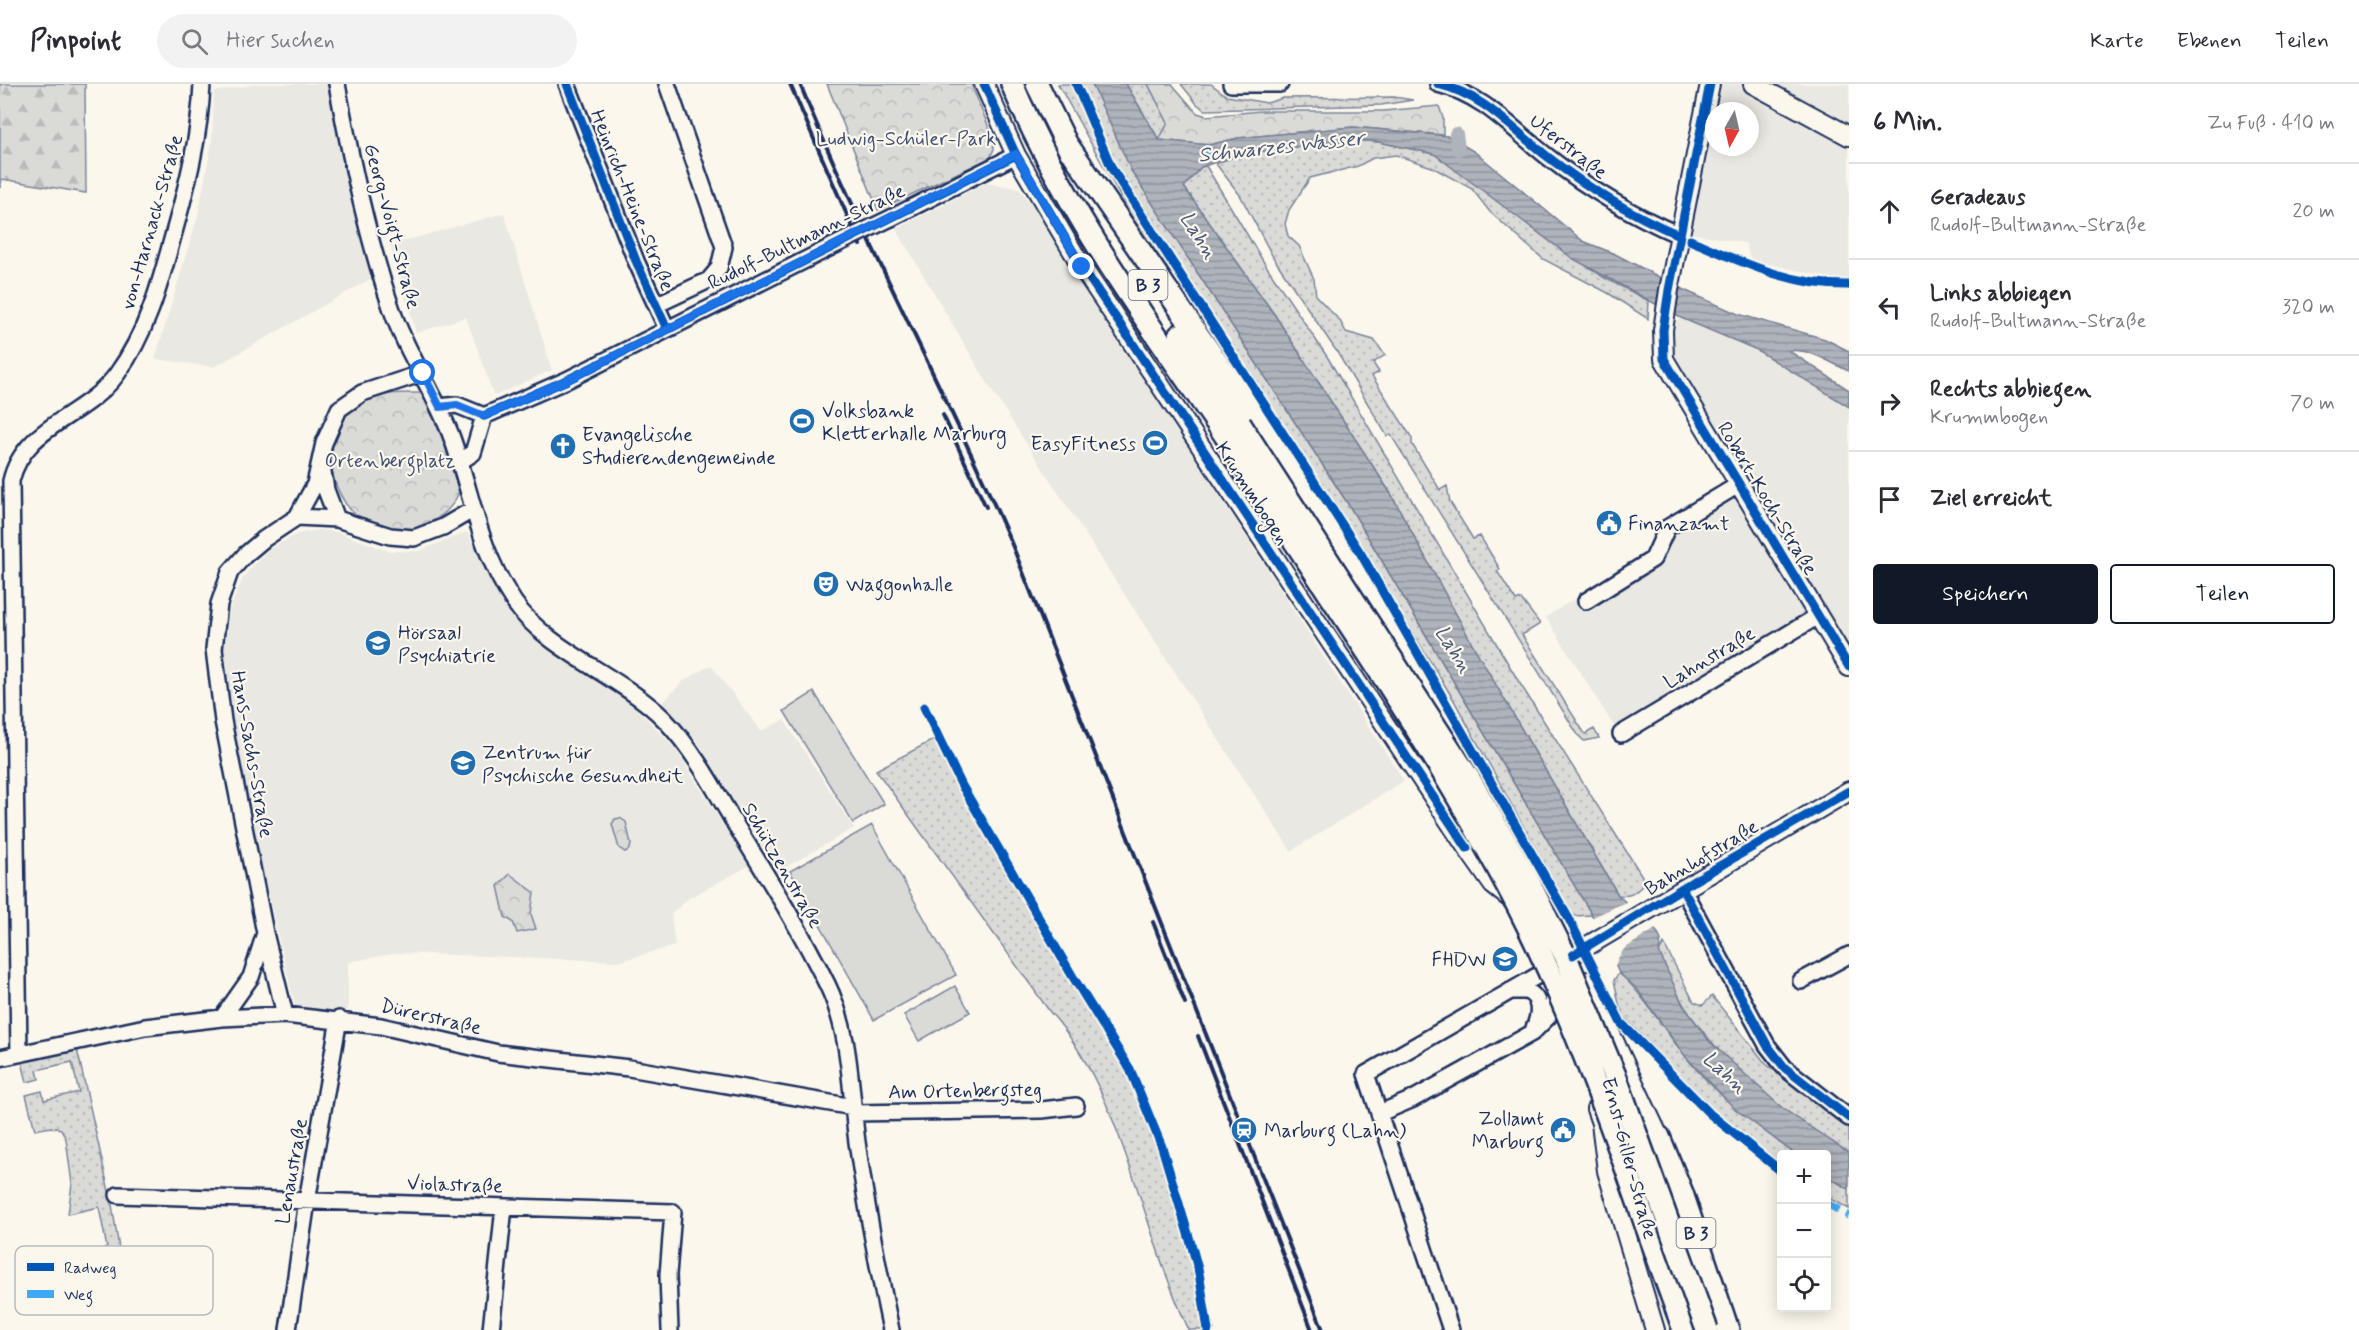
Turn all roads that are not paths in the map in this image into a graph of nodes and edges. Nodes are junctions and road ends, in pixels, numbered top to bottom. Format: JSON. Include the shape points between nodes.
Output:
{"nodes":[{"id":1,"x":202,"y":84,"type":"edge"},
{"id":2,"x":337,"y":84,"type":"edge"},
{"id":3,"x":567,"y":84,"type":"edge"},
{"id":4,"x":667,"y":84,"type":"edge"},
{"id":5,"x":984,"y":84,"type":"edge"},
{"id":6,"x":1012,"y":84,"type":"edge"},
{"id":7,"x":1037,"y":84,"type":"edge"},
{"id":8,"x":1231,"y":84,"type":"edge"},
{"id":9,"x":1280,"y":84,"type":"edge"},
{"id":10,"x":1438,"y":84,"type":"edge"},
{"id":11,"x":1710,"y":84,"type":"edge"},
{"id":12,"x":1753,"y":84,"type":"edge"},
{"id":13,"x":1849,"y":136,"type":"edge"},
{"id":14,"x":1016,"y":154,"type":"junction"},
{"id":15,"x":1679,"y":235,"type":"junction"},
{"id":16,"x":656,"y":305,"type":"junction"},
{"id":17,"x":667,"y":329,"type":"junction"},
{"id":18,"x":423,"y":373,"type":"junction"},
{"id":19,"x":440,"y":407,"type":"junction"},
{"id":20,"x":484,"y":416,"type":"junction"},
{"id":21,"x":1239,"y":425,"type":"junction"},
{"id":22,"x":321,"y":460,"type":"junction"},
{"id":23,"x":460,"y":461,"type":"junction"},
{"id":24,"x":1738,"y":485,"type":"junction"},
{"id":25,"x":472,"y":510,"type":"junction"},
{"id":26,"x":297,"y":517,"type":"junction"},
{"id":27,"x":337,"y":519,"type":"junction"},
{"id":28,"x":1586,"y":601,"type":"dead end"},
{"id":29,"x":1818,"y":616,"type":"junction"},
{"id":30,"x":1849,"y":667,"type":"edge"},
{"id":31,"x":1621,"y":734,"type":"dead end"},
{"id":32,"x":1849,"y":791,"type":"edge"},
{"id":33,"x":1467,"y":848,"type":"junction"},
{"id":34,"x":1527,"y":890,"type":"junction"},
{"id":35,"x":1677,"y":891,"type":"junction"},
{"id":36,"x":265,"y":933,"type":"junction"},
{"id":37,"x":1576,"y":953,"type":"junction"},
{"id":38,"x":1849,"y":955,"type":"edge"},
{"id":39,"x":1557,"y":964,"type":"junction"},
{"id":40,"x":1801,"y":981,"type":"dead end"},
{"id":41,"x":1510,"y":991,"type":"junction"},
{"id":42,"x":1554,"y":999,"type":"junction"},
{"id":43,"x":285,"y":1015,"type":"junction"},
{"id":44,"x":222,"y":1018,"type":"junction"},
{"id":45,"x":339,"y":1020,"type":"junction"},
{"id":46,"x":1532,"y":1033,"type":"junction"},
{"id":47,"x":19,"y":1054,"type":"junction"},
{"id":48,"x":0,"y":1058,"type":"edge"},
{"id":49,"x":1076,"y":1107,"type":"dead end"},
{"id":50,"x":854,"y":1110,"type":"junction"},
{"id":51,"x":1380,"y":1113,"type":"junction"},
{"id":52,"x":1849,"y":1118,"type":"edge"},
{"id":53,"x":1659,"y":1137,"type":"junction"},
{"id":54,"x":118,"y":1196,"type":"dead end"},
{"id":55,"x":307,"y":1201,"type":"junction"},
{"id":56,"x":504,"y":1207,"type":"junction"},
{"id":57,"x":1621,"y":1220,"type":"junction"},
{"id":58,"x":288,"y":1330,"type":"edge"},
{"id":59,"x":491,"y":1330,"type":"edge"},
{"id":60,"x":670,"y":1330,"type":"edge"},
{"id":61,"x":891,"y":1330,"type":"edge"},
{"id":62,"x":1451,"y":1330,"type":"edge"},
{"id":63,"x":1654,"y":1330,"type":"edge"},
{"id":64,"x":1684,"y":1330,"type":"edge"},
{"id":65,"x":1707,"y":1330,"type":"edge"},
{"id":66,"x":1728,"y":1330,"type":"edge"}],
"edges":[{"from":1,"to":47,"type":"street","name":"von-Harnack-Straße","via":[[201,120],[186,185],[155,301],[133,348],[116,375],[91,401],[37,436],[20,457],[10,481]]},
{"from":2,"to":18,"type":"street","name":"Georg-Voigt-Straße","via":[[353,168],[384,285],[393,313]]},
{"from":3,"to":16,"type":"street","name":"Heinrich-Heine-Straße"},
{"from":4,"to":16,"type":"street","via":[[724,247],[720,268],[709,280]]},
{"from":5,"to":14,"type":"main road","name":"Krummbogen"},
{"from":6,"to":21,"type":"highway","number":"B 3","via":[[1046,153],[1139,309]]},
{"from":7,"to":21,"type":"highway","number":"B 3","via":[[1122,243]]},
{"from":8,"to":9,"type":"street"},
{"from":10,"to":15,"type":"street","name":"Uferstraße","via":[[1468,94],[1494,110],[1546,156],[1604,197]]},
{"from":11,"to":15,"type":"main road"},
{"from":12,"to":13,"type":"main road"},
{"from":14,"to":17,"type":"street","name":"Rudolf-Bultmann-Straße","bridge":true},
{"from":14,"to":33,"type":"main road","name":"Krummbogen","via":[[1082,267]]},
{"from":15,"to":24,"type":"main road","name":"Robert-Koch-Straße","via":[[1665,316],[1664,359]]},
{"from":16,"to":17,"type":"street","name":"Heinrich-Heine-Straße"},
{"from":17,"to":20,"type":"street","name":"Rudolf-Bultmann-Straße","via":[[567,380]]},
{"from":18,"to":19,"type":"street"},
{"from":18,"to":22,"type":"street","via":[[362,393],[339,409],[327,431]]},
{"from":19,"to":20,"type":"street","via":[[457,405]]},
{"from":19,"to":23,"type":"street"},
{"from":20,"to":23,"type":"street","via":[[473,453]]},
{"from":21,"to":34,"type":"highway","number":"B 3","via":[[1377,597],[1412,657]]},
{"from":21,"to":64,"type":"highway","number":"B 3","bridge":true,"via":[[1512,896],[1596,1085]]},
{"from":21,"to":65,"type":"highway","number":"B 3","bridge":true,"via":[[1468,777],[1527,879],[1565,955],[1612,1067]]},
{"from":22,"to":26,"type":"street","via":[[315,484]]},
{"from":22,"to":27,"type":"street","via":[[326,490]]},
{"from":23,"to":25,"type":"street"},
{"from":24,"to":28,"type":"street","via":[[1667,528],[1653,559]]},
{"from":24,"to":29,"type":"main road","name":"Robert-Koch-Straße"},
{"from":25,"to":27,"type":"street","via":[[414,538],[390,536]]},
{"from":25,"to":50,"type":"street","name":"Schützenstraße","via":[[503,584],[530,621],[644,702],[665,720],[698,762],[827,983],[844,1031]]},
{"from":26,"to":27,"type":"street"},
{"from":26,"to":36,"type":"street","name":"Hans-Sachs-Straße","via":[[245,555],[225,583],[214,649],[224,722]]},
{"from":29,"to":30,"type":"main road","name":"Robert-Koch-Straße"},
{"from":29,"to":31,"type":"street","name":"Lahnstraße"},
{"from":32,"to":35,"type":"main road","name":"Bahnhofstraße"},
{"from":33,"to":34,"type":"main road","name":"Krummbogen"},
{"from":33,"to":39,"type":"main road","name":"Krummbogen","via":[[1493,885],[1532,916]]},
{"from":34,"to":37,"type":"main road","name":"Krummbogen"},
{"from":35,"to":37,"type":"main road","name":"Bahnhofstraße"},
{"from":35,"to":52,"type":"street","via":[[1767,1045],[1793,1076]]},
{"from":36,"to":43,"type":"street","name":"Hans-Sachs-Straße"},
{"from":36,"to":44,"type":"street","name":"Hans-Sachs-Straße","via":[[251,978]]},
{"from":37,"to":39,"type":"main road","name":"Bahnhofstraße"},
{"from":37,"to":53,"type":"main road","name":"Krummbogen"},
{"from":38,"to":40,"type":"street"},
{"from":39,"to":41,"type":"street","name":"Bahnhofstraße"},
{"from":39,"to":42,"type":"main road","name":"Ernst-Giller-Straße"},
{"from":41,"to":46,"type":"street","via":[[1526,991],[1535,998],[1540,1013]]},
{"from":41,"to":51,"type":"street","name":"Bahnhofstraße","via":[[1366,1074]]},
{"from":42,"to":46,"type":"street","via":[[1548,1017]]},
{"from":42,"to":57,"type":"main road","name":"Ernst-Giller-Straße","via":[[1601,1123],[1603,1158]]},
{"from":43,"to":44,"type":"street","name":"Dürerstraße"},
{"from":43,"to":45,"type":"street","name":"Dürerstraße"},
{"from":44,"to":47,"type":"street","name":"Dürerstraße","via":[[145,1028]]},
{"from":45,"to":50,"type":"street","name":"Dürerstraße","via":[[498,1053],[629,1068]]},
{"from":45,"to":55,"type":"street","name":"Lenaustraße"},
{"from":46,"to":51,"type":"street"},
{"from":47,"to":48,"type":"street","name":"Dürerstraße"},
{"from":49,"to":50,"type":"street","name":"Am Ortenbergsteg"},
{"from":50,"to":61,"type":"street","name":"Schützenstraße","via":[[873,1244]]},
{"from":51,"to":62,"type":"street","name":"Bahnhofstraße"},
{"from":53,"to":57,"type":"main road","via":[[1657,1150],[1626,1203]]},
{"from":53,"to":66,"type":"highway","number":"B 3","via":[[1683,1193]]},
{"from":54,"to":55,"type":"street","name":"Violastraße"},
{"from":55,"to":56,"type":"street","name":"Violastraße"},
{"from":55,"to":58,"type":"street","name":"Lenaustraße"},
{"from":56,"to":59,"type":"street"},
{"from":56,"to":60,"type":"street","name":"Violastraße","via":[[673,1212],[668,1275]]},
{"from":57,"to":63,"type":"main road","name":"Ernst-Giller-Straße"}]}
